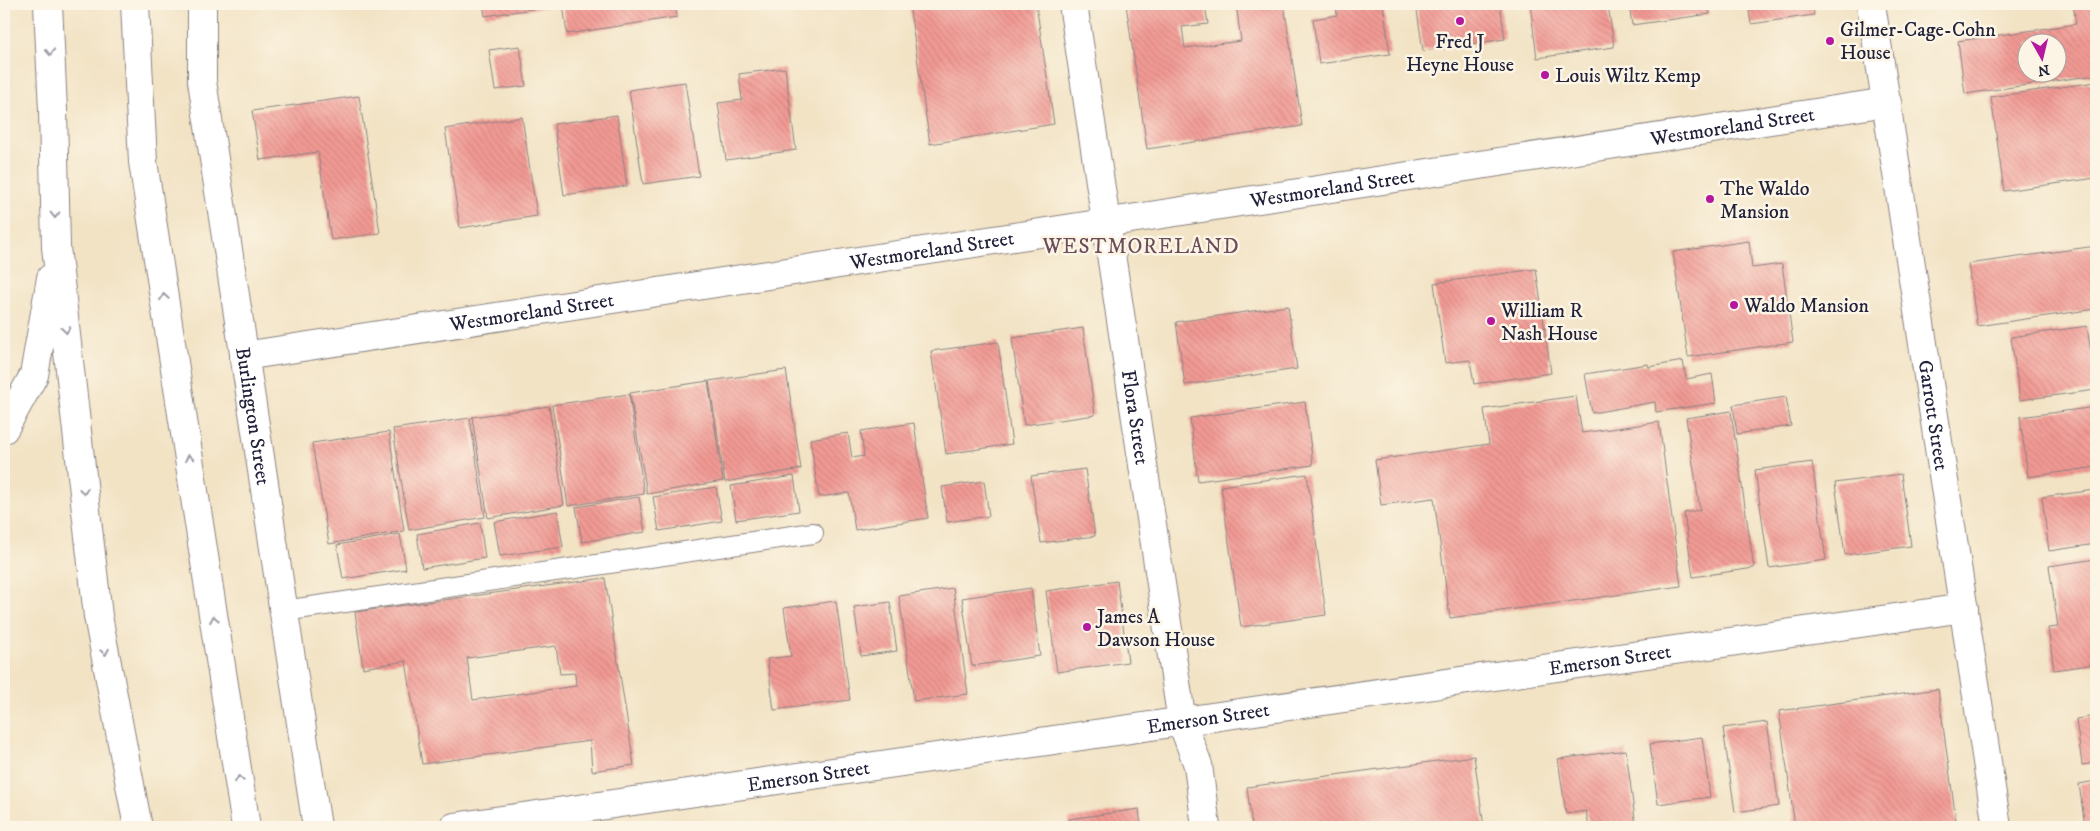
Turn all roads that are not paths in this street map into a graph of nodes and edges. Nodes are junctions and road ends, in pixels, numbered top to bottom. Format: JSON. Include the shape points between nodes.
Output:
{"nodes":[{"id":1,"x":48,"y":4,"type":"edge"},
{"id":2,"x":136,"y":4,"type":"edge"},
{"id":3,"x":202,"y":4,"type":"edge"},
{"id":4,"x":1072,"y":4,"type":"edge"},
{"id":5,"x":1871,"y":4,"type":"edge"},
{"id":6,"x":1887,"y":102,"type":"junction"},
{"id":7,"x":1106,"y":222,"type":"junction"},
{"id":8,"x":56,"y":247,"type":"junction"},
{"id":9,"x":244,"y":356,"type":"junction"},
{"id":10,"x":4,"y":429,"type":"edge"},
{"id":11,"x":813,"y":533,"type":"dead end"},
{"id":12,"x":1964,"y":608,"type":"junction"},
{"id":13,"x":284,"y":611,"type":"junction"},
{"id":14,"x":1182,"y":722,"type":"junction"},
{"id":15,"x":138,"y":827,"type":"edge"},
{"id":16,"x":246,"y":827,"type":"edge"},
{"id":17,"x":317,"y":827,"type":"edge"},
{"id":18,"x":454,"y":827,"type":"edge"},
{"id":19,"x":1206,"y":827,"type":"edge"},
{"id":20,"x":1997,"y":827,"type":"edge"}],
"edges":[{"from":1,"to":8,"type":"main road","one_way":true},
{"from":16,"to":2,"type":"main road","one_way":true,"via":[[143,162]]},
{"from":3,"to":9,"type":"main road","name":"Burlington Street","via":[[202,80]]},
{"from":4,"to":7,"type":"main road","name":"Flora Street"},
{"from":5,"to":6,"type":"main road","name":"Garrott Street"},
{"from":6,"to":7,"type":"main road","name":"Westmoreland Street"},
{"from":6,"to":12,"type":"main road","name":"Garrott Street"},
{"from":7,"to":9,"type":"main road","name":"Westmoreland Street"},
{"from":7,"to":14,"type":"main road","name":"Flora Street"},
{"from":8,"to":10,"type":"main road","via":[[34,375]]},
{"from":8,"to":15,"type":"main road","one_way":true,"via":[[98,616]]},
{"from":9,"to":13,"type":"main road","name":"Burlington Street"},
{"from":11,"to":13,"type":"lane"},
{"from":12,"to":14,"type":"main road","name":"Emerson Street"},
{"from":12,"to":20,"type":"main road","name":"Garrott Street"},
{"from":13,"to":17,"type":"main road","name":"Burlington Street"},
{"from":14,"to":18,"type":"main road","name":"Emerson Street"},
{"from":14,"to":19,"type":"main road","name":"Flora Street","via":[[1198,765]]}]}
